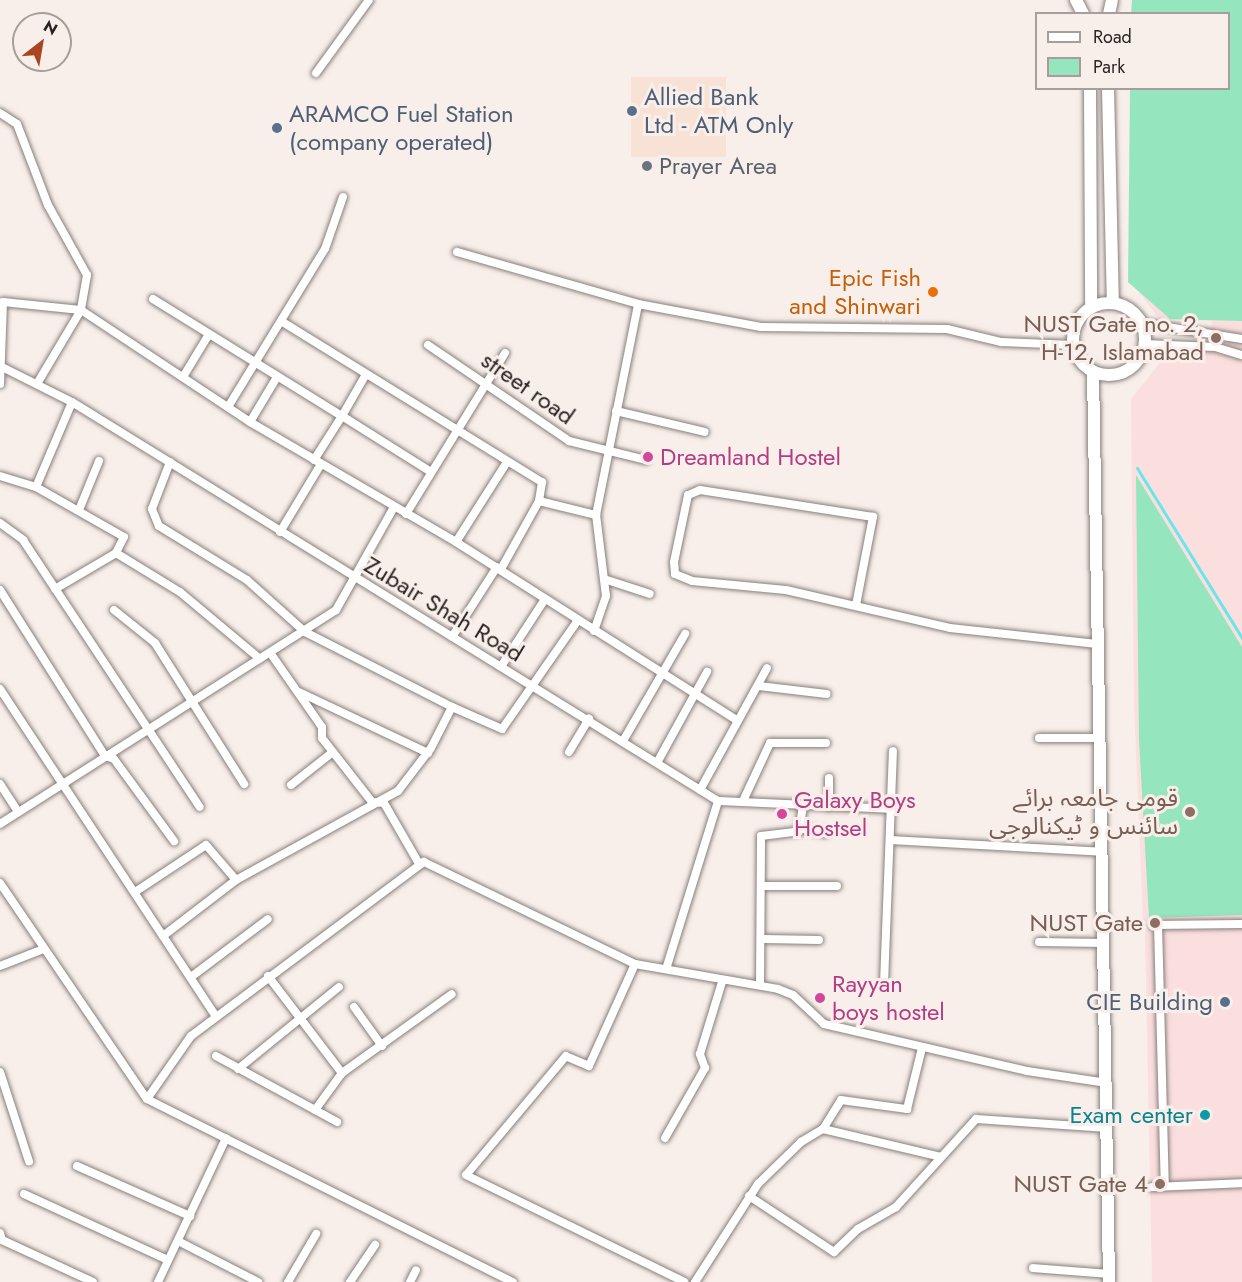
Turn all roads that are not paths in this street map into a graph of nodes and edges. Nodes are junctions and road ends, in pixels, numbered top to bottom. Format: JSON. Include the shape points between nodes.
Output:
{"nodes":[{"id":1,"x":369,"y":0,"type":"edge"},
{"id":2,"x":316,"y":73,"type":"dead end"},
{"id":3,"x":1090,"y":90,"type":"edge"},
{"id":4,"x":1108,"y":90,"type":"edge"},
{"id":5,"x":0,"y":113,"type":"edge"},
{"id":6,"x":343,"y":197,"type":"dead end"},
{"id":7,"x":457,"y":252,"type":"dead end"},
{"id":8,"x":153,"y":299,"type":"dead end"},
{"id":9,"x":1113,"y":303,"type":"junction"},
{"id":10,"x":638,"y":304,"type":"junction"},
{"id":11,"x":1091,"y":306,"type":"junction"},
{"id":12,"x":81,"y":310,"type":"junction"},
{"id":13,"x":281,"y":321,"type":"junction"},
{"id":14,"x":1142,"y":323,"type":"junction"},
{"id":15,"x":209,"y":334,"type":"junction"},
{"id":16,"x":1242,"y":339,"type":"edge"},
{"id":17,"x":1145,"y":344,"type":"junction"},
{"id":18,"x":428,"y":345,"type":"dead end"},
{"id":19,"x":1073,"y":345,"type":"junction"},
{"id":20,"x":505,"y":353,"type":"dead end"},
{"id":21,"x":1242,"y":356,"type":"edge"},
{"id":22,"x":255,"y":363,"type":"junction"},
{"id":23,"x":1,"y":367,"type":"edge"},
{"id":24,"x":1094,"y":372,"type":"junction"},
{"id":25,"x":365,"y":376,"type":"junction"},
{"id":26,"x":183,"y":377,"type":"junction"},
{"id":27,"x":277,"y":377,"type":"junction"},
{"id":28,"x":487,"y":381,"type":"junction"},
{"id":29,"x":38,"y":382,"type":"junction"},
{"id":30,"x":0,"y":384,"type":"edge"},
{"id":31,"x":72,"y":402,"type":"junction"},
{"id":32,"x":228,"y":407,"type":"junction"},
{"id":33,"x":616,"y":411,"type":"junction"},
{"id":34,"x":342,"y":416,"type":"junction"},
{"id":35,"x":250,"y":422,"type":"junction"},
{"id":36,"x":458,"y":429,"type":"junction"},
{"id":37,"x":705,"y":432,"type":"dead end"},
{"id":38,"x":608,"y":453,"type":"junction"},
{"id":39,"x":646,"y":460,"type":"dead end"},
{"id":40,"x":99,"y":461,"type":"dead end"},
{"id":41,"x":170,"y":462,"type":"junction"},
{"id":42,"x":318,"y":462,"type":"junction"},
{"id":43,"x":507,"y":462,"type":"junction"},
{"id":44,"x":431,"y":472,"type":"junction"},
{"id":45,"x":0,"y":476,"type":"edge"},
{"id":46,"x":36,"y":487,"type":"junction"},
{"id":47,"x":539,"y":501,"type":"junction"},
{"id":48,"x":394,"y":507,"type":"junction"},
{"id":49,"x":78,"y":510,"type":"junction"},
{"id":50,"x":406,"y":514,"type":"junction"},
{"id":51,"x":596,"y":515,"type":"junction"},
{"id":52,"x":0,"y":523,"type":"edge"},
{"id":53,"x":280,"y":532,"type":"junction"},
{"id":54,"x":456,"y":542,"type":"junction"},
{"id":55,"x":116,"y":553,"type":"junction"},
{"id":56,"x":499,"y":568,"type":"junction"},
{"id":57,"x":355,"y":578,"type":"junction"},
{"id":58,"x":604,"y":579,"type":"junction"},
{"id":59,"x":55,"y":589,"type":"junction"},
{"id":60,"x":0,"y":590,"type":"edge"},
{"id":61,"x":650,"y":594,"type":"dead end"},
{"id":62,"x":544,"y":599,"type":"junction"},
{"id":63,"x":856,"y":605,"type":"junction"},
{"id":64,"x":114,"y":610,"type":"dead end"},
{"id":65,"x":578,"y":620,"type":"junction"},
{"id":66,"x":594,"y":631,"type":"junction"},
{"id":67,"x":305,"y":633,"type":"junction"},
{"id":68,"x":685,"y":634,"type":"dead end"},
{"id":69,"x":452,"y":637,"type":"junction"},
{"id":70,"x":1097,"y":644,"type":"junction"},
{"id":71,"x":272,"y":654,"type":"junction"},
{"id":72,"x":260,"y":659,"type":"junction"},
{"id":73,"x":502,"y":665,"type":"junction"},
{"id":74,"x":767,"y":668,"type":"dead end"},
{"id":75,"x":707,"y":672,"type":"dead end"},
{"id":76,"x":662,"y":676,"type":"junction"},
{"id":77,"x":759,"y":686,"type":"junction"},
{"id":78,"x":534,"y":687,"type":"junction"},
{"id":79,"x":0,"y":689,"type":"edge"},
{"id":80,"x":299,"y":692,"type":"junction"},
{"id":81,"x":827,"y":693,"type":"dead end"},
{"id":82,"x":694,"y":696,"type":"junction"},
{"id":83,"x":189,"y":701,"type":"junction"},
{"id":84,"x":452,"y":706,"type":"junction"},
{"id":85,"x":589,"y":719,"type":"junction"},
{"id":86,"x":737,"y":720,"type":"junction"},
{"id":87,"x":147,"y":730,"type":"junction"},
{"id":88,"x":1039,"y":738,"type":"dead end"},
{"id":89,"x":1100,"y":738,"type":"junction"},
{"id":90,"x":623,"y":741,"type":"junction"},
{"id":91,"x":826,"y":743,"type":"dead end"},
{"id":92,"x":893,"y":751,"type":"dead end"},
{"id":93,"x":333,"y":752,"type":"junction"},
{"id":94,"x":568,"y":752,"type":"dead end"},
{"id":95,"x":428,"y":753,"type":"junction"},
{"id":96,"x":105,"y":756,"type":"junction"},
{"id":97,"x":658,"y":761,"type":"junction"},
{"id":98,"x":829,"y":778,"type":"dead end"},
{"id":99,"x":62,"y":783,"type":"junction"},
{"id":100,"x":0,"y":784,"type":"edge"},
{"id":101,"x":244,"y":784,"type":"dead end"},
{"id":102,"x":291,"y":785,"type":"dead end"},
{"id":103,"x":700,"y":790,"type":"junction"},
{"id":104,"x":718,"y":801,"type":"junction"},
{"id":105,"x":743,"y":801,"type":"junction"},
{"id":106,"x":372,"y":802,"type":"junction"},
{"id":107,"x":803,"y":806,"type":"junction"},
{"id":108,"x":200,"y":807,"type":"dead end"},
{"id":109,"x":829,"y":807,"type":"junction"},
{"id":110,"x":891,"y":809,"type":"junction"},
{"id":111,"x":18,"y":812,"type":"junction"},
{"id":112,"x":0,"y":824,"type":"edge"},
{"id":113,"x":800,"y":828,"type":"junction"},
{"id":114,"x":826,"y":833,"type":"dead end"},
{"id":115,"x":174,"y":840,"type":"dead end"},
{"id":116,"x":890,"y":840,"type":"junction"},
{"id":117,"x":1102,"y":852,"type":"junction"},
{"id":118,"x":418,"y":862,"type":"junction"},
{"id":119,"x":236,"y":880,"type":"junction"},
{"id":120,"x":0,"y":883,"type":"edge"},
{"id":121,"x":761,"y":886,"type":"junction"},
{"id":122,"x":837,"y":886,"type":"dead end"},
{"id":123,"x":135,"y":892,"type":"junction"},
{"id":124,"x":268,"y":919,"type":"dead end"},
{"id":125,"x":1242,"y":924,"type":"edge"},
{"id":126,"x":163,"y":936,"type":"junction"},
{"id":127,"x":763,"y":939,"type":"junction"},
{"id":128,"x":819,"y":940,"type":"dead end"},
{"id":129,"x":1039,"y":942,"type":"dead end"},
{"id":130,"x":1104,"y":943,"type":"junction"},
{"id":131,"x":41,"y":950,"type":"junction"},
{"id":132,"x":635,"y":964,"type":"junction"},
{"id":133,"x":0,"y":966,"type":"edge"},
{"id":134,"x":668,"y":966,"type":"junction"},
{"id":135,"x":267,"y":976,"type":"junction"},
{"id":136,"x":191,"y":977,"type":"junction"},
{"id":137,"x":722,"y":982,"type":"junction"},
{"id":138,"x":884,"y":984,"type":"dead end"},
{"id":139,"x":760,"y":986,"type":"junction"},
{"id":140,"x":339,"y":987,"type":"dead end"},
{"id":141,"x":452,"y":994,"type":"dead end"},
{"id":142,"x":354,"y":1007,"type":"dead end"},
{"id":143,"x":216,"y":1016,"type":"junction"},
{"id":144,"x":300,"y":1019,"type":"junction"},
{"id":145,"x":382,"y":1046,"type":"junction"},
{"id":146,"x":922,"y":1048,"type":"junction"},
{"id":147,"x":216,"y":1056,"type":"dead end"},
{"id":148,"x":238,"y":1069,"type":"junction"},
{"id":149,"x":0,"y":1072,"type":"edge"},
{"id":150,"x":342,"y":1073,"type":"junction"},
{"id":151,"x":1107,"y":1083,"type":"junction"},
{"id":152,"x":147,"y":1099,"type":"junction"},
{"id":153,"x":315,"y":1110,"type":"junction"},
{"id":154,"x":337,"y":1122,"type":"dead end"},
{"id":155,"x":1108,"y":1128,"type":"junction"},
{"id":156,"x":823,"y":1129,"type":"junction"},
{"id":157,"x":226,"y":1138,"type":"junction"},
{"id":158,"x":665,"y":1138,"type":"dead end"},
{"id":159,"x":941,"y":1157,"type":"junction"},
{"id":160,"x":29,"y":1161,"type":"dead end"},
{"id":161,"x":77,"y":1166,"type":"dead end"},
{"id":162,"x":1242,"y":1183,"type":"edge"},
{"id":163,"x":1152,"y":1186,"type":"dead end"},
{"id":164,"x":1165,"y":1186,"type":"junction"},
{"id":165,"x":24,"y":1194,"type":"dead end"},
{"id":166,"x":749,"y":1196,"type":"junction"},
{"id":167,"x":190,"y":1216,"type":"junction"},
{"id":168,"x":0,"y":1233,"type":"edge"},
{"id":169,"x":316,"y":1234,"type":"dead end"},
{"id":170,"x":178,"y":1241,"type":"junction"},
{"id":171,"x":375,"y":1245,"type":"dead end"},
{"id":172,"x":168,"y":1260,"type":"junction"},
{"id":173,"x":1033,"y":1268,"type":"dead end"},
{"id":174,"x":417,"y":1269,"type":"dead end"},
{"id":175,"x":1109,"y":1278,"type":"edge"},
{"id":176,"x":93,"y":1282,"type":"edge"},
{"id":177,"x":158,"y":1282,"type":"edge"},
{"id":178,"x":258,"y":1282,"type":"edge"},
{"id":179,"x":288,"y":1282,"type":"edge"},
{"id":180,"x":350,"y":1282,"type":"edge"},
{"id":181,"x":410,"y":1282,"type":"edge"},
{"id":182,"x":513,"y":1282,"type":"edge"},
{"id":183,"x":684,"y":1282,"type":"edge"},
{"id":184,"x":695,"y":1282,"type":"edge"}],
"edges":[{"from":1,"to":2,"type":"street"},
{"from":3,"to":11,"type":"main road"},
{"from":4,"to":9,"type":"main road"},
{"from":5,"to":12,"type":"street","via":[[17,124],[48,205],[82,260],[87,292]]},
{"from":6,"to":13,"type":"street","via":[[325,249]]},
{"from":7,"to":10,"type":"street"},
{"from":8,"to":15,"type":"street"},
{"from":9,"to":11,"type":"main road"},
{"from":9,"to":14,"type":"main road"},
{"from":10,"to":19,"type":"street","via":[[761,327],[947,329],[1001,342]]},
{"from":10,"to":33,"type":"street"},
{"from":11,"to":19,"type":"main road","via":[[1076,323]]},
{"from":12,"to":23,"type":"street","via":[[3,302]]},
{"from":12,"to":26,"type":"street"},
{"from":12,"to":29,"type":"street"},
{"from":13,"to":22,"type":"street"},
{"from":13,"to":25,"type":"street"},
{"from":14,"to":16,"type":"street"},
{"from":14,"to":17,"type":"main road"},
{"from":15,"to":22,"type":"street"},
{"from":15,"to":26,"type":"street"},
{"from":17,"to":21,"type":"street","via":[[1219,348]]},
{"from":17,"to":24,"type":"main road","via":[[1138,360],[1124,372]]},
{"from":18,"to":28,"type":"street","name":"street road"},
{"from":19,"to":24,"type":"main road"},
{"from":20,"to":28,"type":"street"},
{"from":22,"to":27,"type":"street"},
{"from":22,"to":32,"type":"street"},
{"from":23,"to":29,"type":"street","name":"Zubair Shah Road"},
{"from":23,"to":30,"type":"street"},
{"from":24,"to":70,"type":"main road"},
{"from":25,"to":34,"type":"street"},
{"from":25,"to":36,"type":"street"},
{"from":26,"to":32,"type":"street"},
{"from":27,"to":34,"type":"street"},
{"from":27,"to":35,"type":"street"},
{"from":28,"to":36,"type":"street"},
{"from":28,"to":38,"type":"street","name":"street road","via":[[569,441]]},
{"from":29,"to":31,"type":"street","name":"Zubair Shah Road"},
{"from":31,"to":41,"type":"street","name":"Zubair Shah Road"},
{"from":31,"to":46,"type":"street"},
{"from":32,"to":35,"type":"street"},
{"from":33,"to":37,"type":"street"},
{"from":33,"to":38,"type":"street"},
{"from":34,"to":42,"type":"street"},
{"from":34,"to":44,"type":"street"},
{"from":35,"to":42,"type":"street"},
{"from":36,"to":43,"type":"street"},
{"from":36,"to":44,"type":"street"},
{"from":38,"to":39,"type":"street","name":"street road"},
{"from":38,"to":51,"type":"street"},
{"from":40,"to":49,"type":"street"},
{"from":41,"to":53,"type":"street","name":"Zubair Shah Road"},
{"from":41,"to":67,"type":"street","via":[[154,499],[153,518],[247,580]]},
{"from":42,"to":48,"type":"street"},
{"from":42,"to":53,"type":"street"},
{"from":43,"to":47,"type":"street","via":[[544,486]]},
{"from":43,"to":54,"type":"street"},
{"from":44,"to":50,"type":"street"},
{"from":45,"to":46,"type":"street"},
{"from":46,"to":49,"type":"street"},
{"from":47,"to":51,"type":"street"},
{"from":47,"to":56,"type":"street"},
{"from":48,"to":50,"type":"street"},
{"from":48,"to":57,"type":"street"},
{"from":49,"to":55,"type":"street","via":[[124,537]]},
{"from":50,"to":54,"type":"street"},
{"from":51,"to":58,"type":"street"},
{"from":52,"to":59,"type":"street","via":[[22,540]]},
{"from":53,"to":57,"type":"street","name":"Zubair Shah Road"},
{"from":54,"to":56,"type":"street"},
{"from":55,"to":59,"type":"street"},
{"from":55,"to":72,"type":"street","via":[[180,592]]},
{"from":56,"to":62,"type":"street"},
{"from":56,"to":69,"type":"street"},
{"from":57,"to":67,"type":"street","via":[[336,610]]},
{"from":57,"to":69,"type":"street","name":"Zubair Shah Road"},
{"from":58,"to":61,"type":"street"},
{"from":58,"to":66,"type":"street","via":[[603,614]]},
{"from":59,"to":87,"type":"street"},
{"from":60,"to":96,"type":"street"},
{"from":62,"to":65,"type":"street"},
{"from":62,"to":73,"type":"street"},
{"from":63,"to":63,"type":"street","via":[[873,517],[700,490],[688,495],[675,574],[692,581],[786,590]]},
{"from":63,"to":70,"type":"street","via":[[950,628]]},
{"from":64,"to":83,"type":"street","via":[[156,642]]},
{"from":65,"to":66,"type":"street"},
{"from":65,"to":78,"type":"street"},
{"from":66,"to":76,"type":"street"},
{"from":67,"to":71,"type":"street"},
{"from":67,"to":84,"type":"street"},
{"from":68,"to":76,"type":"street"},
{"from":69,"to":73,"type":"street","name":"Zubair Shah Road"},
{"from":70,"to":89,"type":"main road"},
{"from":71,"to":72,"type":"street"},
{"from":71,"to":80,"type":"street"},
{"from":72,"to":83,"type":"street"},
{"from":73,"to":78,"type":"street","name":"Zubair Shah Road"},
{"from":74,"to":77,"type":"street"},
{"from":75,"to":82,"type":"street"},
{"from":76,"to":82,"type":"street"},
{"from":76,"to":90,"type":"street"},
{"from":77,"to":81,"type":"street"},
{"from":77,"to":86,"type":"street"},
{"from":78,"to":84,"type":"street","via":[[502,729]]},
{"from":78,"to":85,"type":"street","name":"Zubair Shah Road"},
{"from":79,"to":99,"type":"street"},
{"from":80,"to":93,"type":"street"},
{"from":80,"to":95,"type":"street"},
{"from":82,"to":86,"type":"street"},
{"from":82,"to":97,"type":"street"},
{"from":83,"to":87,"type":"street"},
{"from":83,"to":101,"type":"street"},
{"from":84,"to":95,"type":"street"},
{"from":85,"to":90,"type":"street","name":"Zubair Shah Road"},
{"from":85,"to":94,"type":"street"},
{"from":86,"to":103,"type":"street"},
{"from":87,"to":96,"type":"street"},
{"from":87,"to":108,"type":"street"},
{"from":88,"to":89,"type":"street"},
{"from":89,"to":117,"type":"main road"},
{"from":90,"to":97,"type":"street","name":"Zubair Shah Road"},
{"from":91,"to":105,"type":"street","via":[[770,743]]},
{"from":92,"to":110,"type":"street"},
{"from":93,"to":102,"type":"street"},
{"from":93,"to":106,"type":"street"},
{"from":95,"to":106,"type":"street","via":[[398,791]]},
{"from":96,"to":99,"type":"street"},
{"from":96,"to":115,"type":"street","via":[[114,759]]},
{"from":97,"to":103,"type":"street","name":"Zubair Shah Road"},
{"from":98,"to":109,"type":"street"},
{"from":99,"to":111,"type":"street"},
{"from":99,"to":123,"type":"street"},
{"from":100,"to":111,"type":"street"},
{"from":103,"to":104,"type":"street","name":"Zubair Shah Road"},
{"from":104,"to":105,"type":"street"},
{"from":104,"to":134,"type":"street"},
{"from":105,"to":107,"type":"street"},
{"from":106,"to":118,"type":"street","via":[[384,803]]},
{"from":106,"to":119,"type":"street"},
{"from":107,"to":109,"type":"street"},
{"from":107,"to":113,"type":"street"},
{"from":109,"to":110,"type":"street"},
{"from":110,"to":116,"type":"street"},
{"from":111,"to":112,"type":"street"},
{"from":113,"to":114,"type":"street"},
{"from":113,"to":121,"type":"street","via":[[795,833],[764,831]]},
{"from":116,"to":117,"type":"street"},
{"from":116,"to":138,"type":"street"},
{"from":117,"to":130,"type":"main road"},
{"from":118,"to":132,"type":"street"},
{"from":118,"to":135,"type":"street"},
{"from":119,"to":123,"type":"street","via":[[206,845]]},
{"from":119,"to":126,"type":"street"},
{"from":120,"to":131,"type":"street"},
{"from":121,"to":122,"type":"street"},
{"from":121,"to":127,"type":"street"},
{"from":123,"to":126,"type":"street"},
{"from":124,"to":136,"type":"street"},
{"from":125,"to":164,"type":"street","via":[[1156,925]]},
{"from":126,"to":136,"type":"street"},
{"from":127,"to":128,"type":"street"},
{"from":127,"to":139,"type":"street"},
{"from":129,"to":130,"type":"street"},
{"from":130,"to":151,"type":"main road"},
{"from":131,"to":133,"type":"street"},
{"from":131,"to":152,"type":"street"},
{"from":132,"to":134,"type":"street"},
{"from":132,"to":183,"type":"street","via":[[589,1066],[566,1056],[466,1175]]},
{"from":134,"to":137,"type":"street"},
{"from":135,"to":143,"type":"street"},
{"from":135,"to":144,"type":"street"},
{"from":136,"to":143,"type":"street"},
{"from":137,"to":139,"type":"street"},
{"from":137,"to":158,"type":"street","via":[[700,1054],[705,1068]]},
{"from":139,"to":146,"type":"street","via":[[793,995],[824,1024]]},
{"from":140,"to":144,"type":"street"},
{"from":141,"to":145,"type":"street"},
{"from":142,"to":145,"type":"street"},
{"from":143,"to":152,"type":"street","via":[[191,1036]]},
{"from":144,"to":148,"type":"street"},
{"from":144,"to":150,"type":"street"},
{"from":145,"to":150,"type":"street"},
{"from":146,"to":151,"type":"street"},
{"from":146,"to":156,"type":"street","via":[[907,1109],[841,1100]]},
{"from":147,"to":148,"type":"street"},
{"from":148,"to":153,"type":"street"},
{"from":149,"to":160,"type":"street"},
{"from":150,"to":153,"type":"street"},
{"from":151,"to":155,"type":"main road"},
{"from":152,"to":157,"type":"street"},
{"from":153,"to":154,"type":"street"},
{"from":155,"to":159,"type":"street","via":[[976,1119]]},
{"from":155,"to":175,"type":"main road"},
{"from":156,"to":159,"type":"street"},
{"from":156,"to":166,"type":"street","via":[[801,1142]]},
{"from":157,"to":167,"type":"street"},
{"from":157,"to":182,"type":"street"},
{"from":159,"to":166,"type":"street","via":[[896,1207],[858,1229],[834,1252]]},
{"from":161,"to":167,"type":"street"},
{"from":162,"to":164,"type":"street"},
{"from":163,"to":164,"type":"street"},
{"from":165,"to":172,"type":"street"},
{"from":166,"to":184,"type":"street"},
{"from":167,"to":170,"type":"street"},
{"from":168,"to":176,"type":"street","via":[[2,1240]]},
{"from":169,"to":179,"type":"street"},
{"from":170,"to":172,"type":"street"},
{"from":170,"to":178,"type":"street"},
{"from":171,"to":180,"type":"street"},
{"from":172,"to":177,"type":"street"},
{"from":173,"to":175,"type":"street"},
{"from":174,"to":181,"type":"street"}]}
